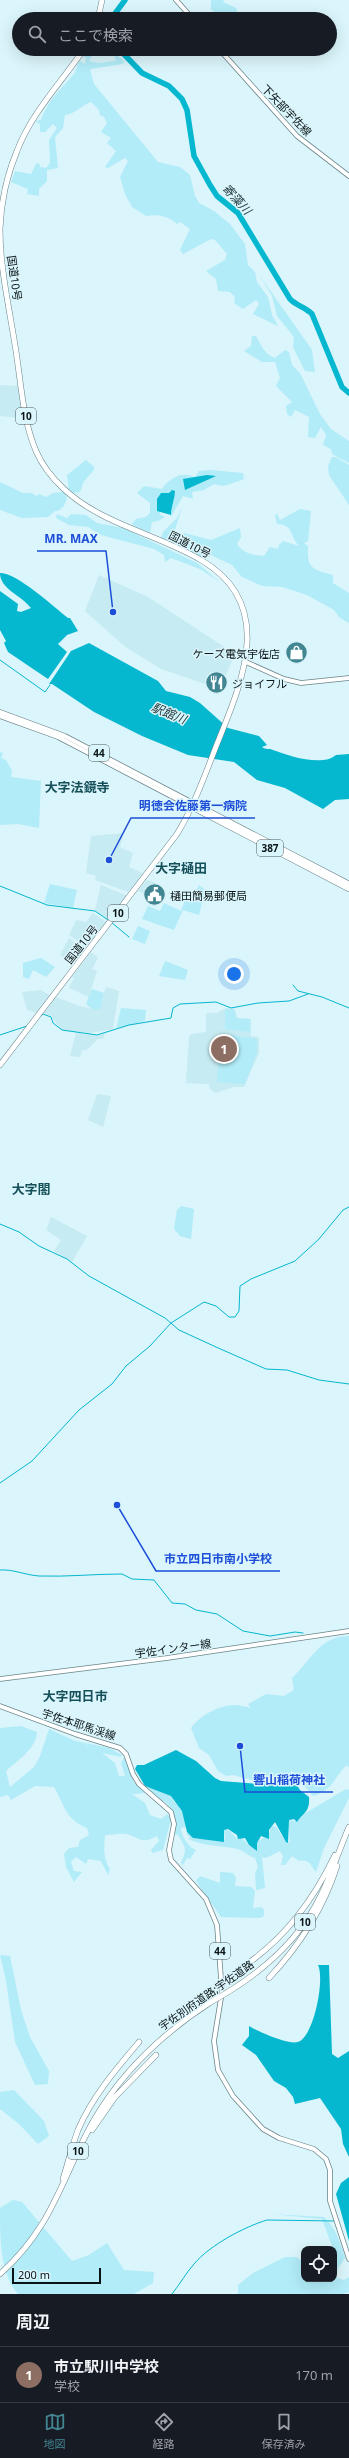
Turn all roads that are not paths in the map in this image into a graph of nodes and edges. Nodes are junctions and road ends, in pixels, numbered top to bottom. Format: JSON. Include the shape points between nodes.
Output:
{"nodes":[{"id":1,"x":102,"y":0,"type":"edge"},
{"id":2,"x":176,"y":0,"type":"edge"},
{"id":3,"x":99,"y":12,"type":"edge"},
{"id":4,"x":187,"y":12,"type":"edge"},
{"id":5,"x":79,"y":56,"type":"edge"},
{"id":6,"x":225,"y":56,"type":"edge"},
{"id":7,"x":349,"y":176,"type":"edge"},
{"id":8,"x":2,"y":193,"type":"edge"},
{"id":9,"x":246,"y":662,"type":"junction"},
{"id":10,"x":349,"y":678,"type":"edge"},
{"id":11,"x":0,"y":712,"type":"edge"},
{"id":12,"x":0,"y":716,"type":"edge"},
{"id":13,"x":193,"y":805,"type":"junction"},
{"id":14,"x":349,"y":884,"type":"edge"},
{"id":15,"x":349,"y":889,"type":"edge"},
{"id":16,"x":0,"y":1065,"type":"edge"},
{"id":17,"x":349,"y":1631,"type":"edge"},
{"id":18,"x":0,"y":1679,"type":"edge"},
{"id":19,"x":0,"y":1706,"type":"edge"},
{"id":20,"x":349,"y":1827,"type":"edge"},
{"id":21,"x":243,"y":1967,"type":"dead end"},
{"id":22,"x":268,"y":1978,"type":"dead end"},
{"id":23,"x":139,"y":2042,"type":"dead end"},
{"id":24,"x":156,"y":2055,"type":"dead end"},
{"id":25,"x":79,"y":2150,"type":"junction"},
{"id":26,"x":44,"y":2223,"type":"junction"},
{"id":27,"x":349,"y":2259,"type":"edge"},
{"id":28,"x":0,"y":2274,"type":"edge"}],
"edges":[{"from":1,"to":3,"type":"highway"},
{"from":2,"to":4,"type":"main road"},
{"from":5,"to":8,"type":"highway","name":"国道10号","number":"10","via":[[28,126]]},
{"from":6,"to":7,"type":"main road","name":"下矢部宇佐線","via":[[297,136]]},
{"from":8,"to":9,"type":"highway","name":"国道10号","number":"10","via":[[2,254],[25,414],[40,458],[56,481],[81,502],[198,558],[223,577],[236,595],[244,615],[248,645]]},
{"from":9,"to":10,"type":"main road","via":[[284,679],[301,683]]},
{"from":9,"to":13,"type":"highway","name":"国道10号","number":"10"},
{"from":11,"to":13,"type":"main road","number":"44","via":[[65,736]]},
{"from":12,"to":13,"type":"main road","number":"44","via":[[58,737]]},
{"from":13,"to":14,"type":"highway","number":"387"},
{"from":13,"to":15,"type":"highway","number":"387"},
{"from":13,"to":16,"type":"highway","name":"国道10号","number":"10","via":[[166,851]]},
{"from":17,"to":18,"type":"main road","name":"宇佐インター線"},
{"from":19,"to":27,"type":"main road","name":"宇佐本耶馬渓線","number":"44","via":[[120,1748],[126,1754],[139,1784],[171,1812],[174,1824],[169,1850],[171,1860],[206,1898],[217,1925],[222,1992],[214,2041],[218,2070],[233,2096],[263,2129],[283,2140],[314,2149],[326,2159],[330,2170],[330,2201]]},
{"from":20,"to":21,"type":"highway","via":[[319,1887],[302,1912],[274,1944]]},
{"from":20,"to":22,"type":"highway","via":[[334,1876],[319,1910],[300,1942]]},
{"from":20,"to":25,"type":"highway","name":"宇佐別府道路;宇佐道路","number":"10","bridge":true,"via":[[323,1891],[302,1926],[268,1963],[165,2034],[137,2062],[114,2089]]},
{"from":23,"to":26,"type":"highway","via":[[99,2092],[86,2114],[78,2130],[62,2183]]},
{"from":24,"to":25,"type":"highway","via":[[115,2097]]},
{"from":25,"to":26,"type":"highway","name":"宇佐別府道路;宇佐道路","number":"10"},
{"from":26,"to":28,"type":"highway","name":"宇佐別府道路;宇佐道路","number":"10","via":[[22,2252]]}]}
